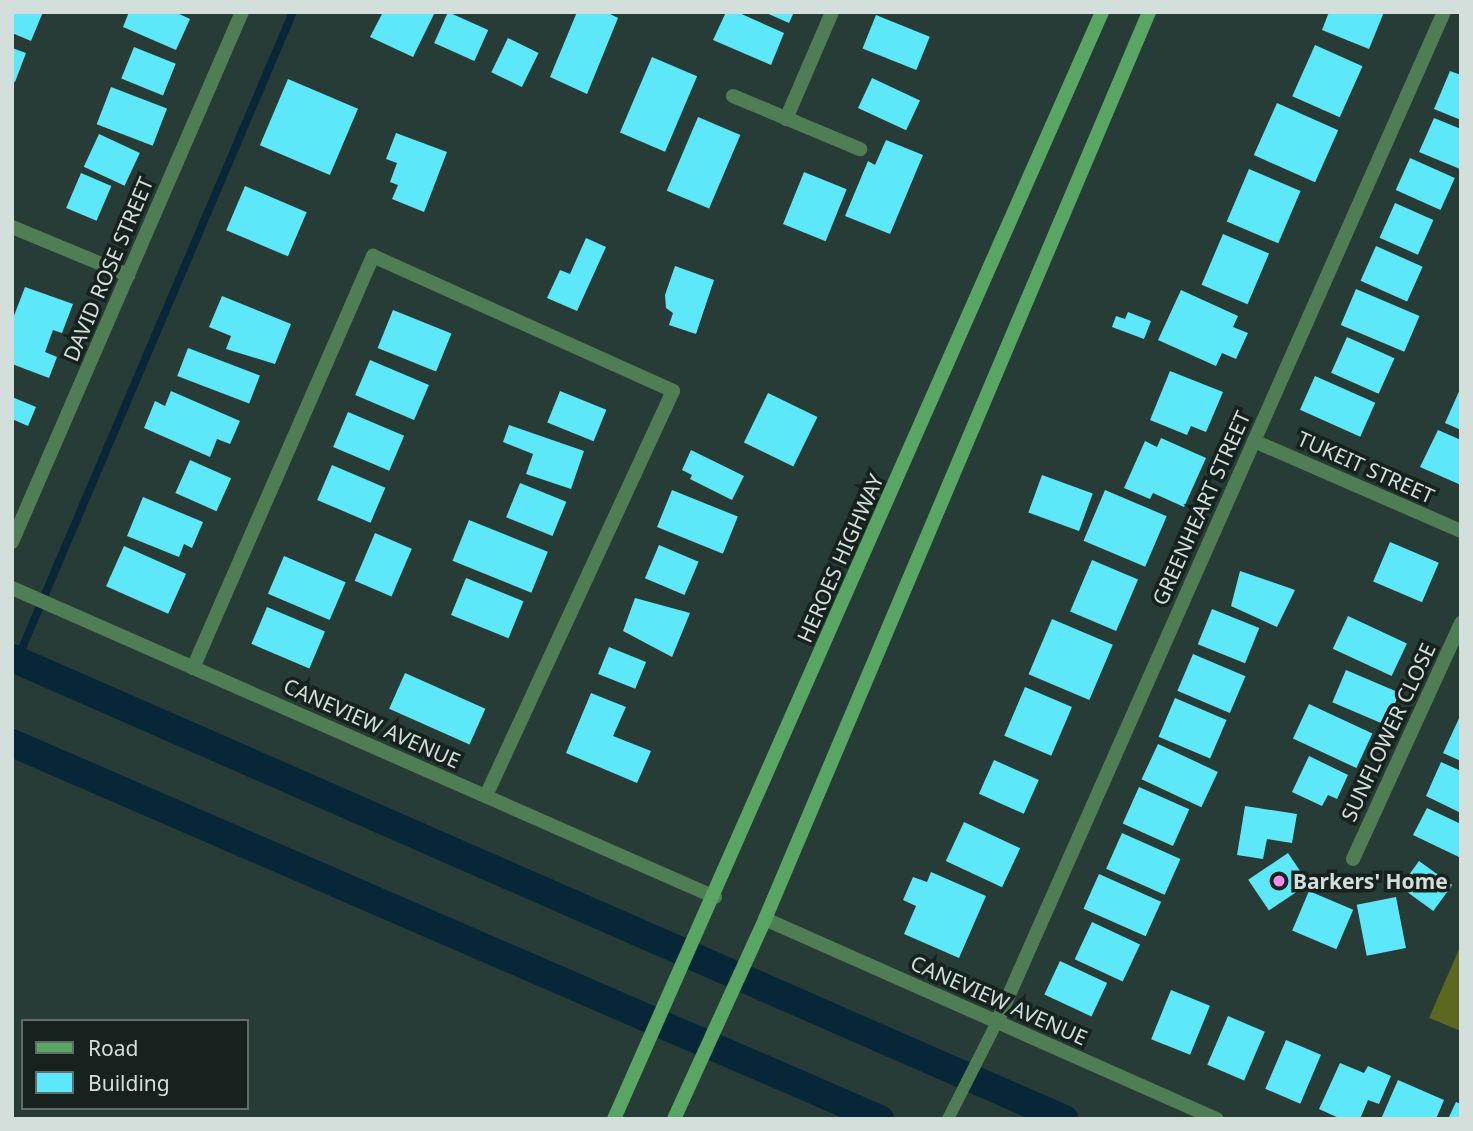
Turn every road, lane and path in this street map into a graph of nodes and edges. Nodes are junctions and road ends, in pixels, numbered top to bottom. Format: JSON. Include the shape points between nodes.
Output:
{"nodes":[{"id":1,"x":242,"y":12,"type":"edge"},
{"id":2,"x":832,"y":12,"type":"edge"},
{"id":3,"x":1102,"y":12,"type":"edge"},
{"id":4,"x":1149,"y":12,"type":"edge"},
{"id":5,"x":1444,"y":12,"type":"edge"},
{"id":6,"x":733,"y":96,"type":"dead end"},
{"id":7,"x":786,"y":119,"type":"junction"},
{"id":8,"x":860,"y":149,"type":"dead end"},
{"id":9,"x":12,"y":226,"type":"edge"},
{"id":10,"x":128,"y":275,"type":"junction"},
{"id":11,"x":1254,"y":441,"type":"junction"},
{"id":12,"x":1461,"y":531,"type":"edge"},
{"id":13,"x":12,"y":542,"type":"edge"},
{"id":14,"x":12,"y":588,"type":"edge"},
{"id":15,"x":1461,"y":623,"type":"edge"},
{"id":16,"x":193,"y":668,"type":"junction"},
{"id":17,"x":486,"y":796,"type":"junction"},
{"id":18,"x":1353,"y":859,"type":"dead end"},
{"id":19,"x":715,"y":897,"type":"junction"},
{"id":20,"x":765,"y":919,"type":"junction"},
{"id":21,"x":997,"y":1021,"type":"junction"},
{"id":22,"x":614,"y":1119,"type":"edge"},
{"id":23,"x":674,"y":1119,"type":"edge"},
{"id":24,"x":948,"y":1119,"type":"edge"},
{"id":25,"x":1217,"y":1119,"type":"edge"}],
"edges":[{"from":1,"to":10,"type":"street","name":"DAVID ROSE STREET"},
{"from":2,"to":7,"type":"street"},
{"from":3,"to":19,"type":"main road","name":"HEROES HIGHWAY"},
{"from":4,"to":20,"type":"main road"},
{"from":5,"to":11,"type":"street","name":"GREENHEART STREET"},
{"from":6,"to":7,"type":"street"},
{"from":7,"to":8,"type":"street"},
{"from":9,"to":10,"type":"street"},
{"from":10,"to":13,"type":"street","name":"DAVID ROSE STREET"},
{"from":11,"to":12,"type":"street","name":"TUKEIT STREET"},
{"from":11,"to":21,"type":"street","name":"GREENHEART STREET"},
{"from":14,"to":16,"type":"street","name":"CANEVIEW AVENUE"},
{"from":15,"to":18,"type":"street","name":"SUNFLOWER CLOSE"},
{"from":16,"to":17,"type":"street","name":"CANEVIEW AVENUE"},
{"from":16,"to":17,"type":"street","via":[[373,256],[673,391]]},
{"from":17,"to":19,"type":"street","name":"CANEVIEW AVENUE"},
{"from":19,"to":22,"type":"main road","name":"HEROES HIGHWAY"},
{"from":20,"to":21,"type":"street","name":"CANEVIEW AVENUE"},
{"from":20,"to":23,"type":"main road"},
{"from":21,"to":24,"type":"lane"},
{"from":21,"to":25,"type":"street","name":"CANEVIEW AVENUE"}]}
